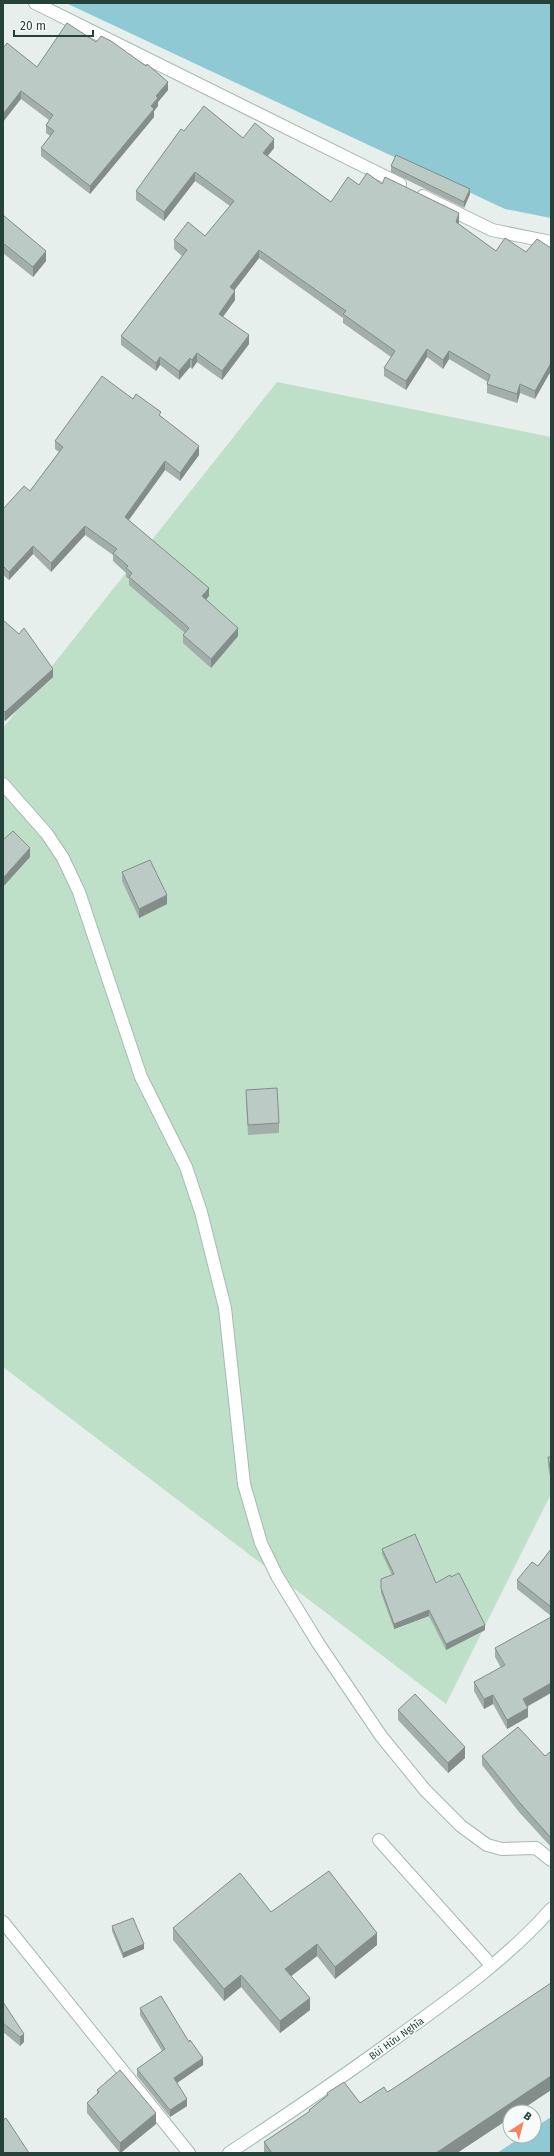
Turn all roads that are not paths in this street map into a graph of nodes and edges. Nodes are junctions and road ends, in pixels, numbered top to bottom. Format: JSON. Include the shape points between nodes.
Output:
{"nodes":[{"id":1,"x":35,"y":3,"type":"edge"},
{"id":2,"x":551,"y":242,"type":"edge"},
{"id":3,"x":3,"y":784,"type":"edge"},
{"id":4,"x":379,"y":1840,"type":"dead end"},
{"id":5,"x":551,"y":1860,"type":"edge"},
{"id":6,"x":551,"y":1908,"type":"edge"},
{"id":7,"x":3,"y":1922,"type":"edge"},
{"id":8,"x":491,"y":1965,"type":"junction"},
{"id":9,"x":189,"y":2153,"type":"edge"},
{"id":10,"x":228,"y":2153,"type":"edge"}],
"edges":[{"from":1,"to":2,"type":"street","via":[[492,230]]},
{"from":3,"to":5,"type":"street","via":[[48,834],[63,858],[79,892],[141,1077],[186,1167],[201,1212],[226,1308],[244,1484],[261,1543],[277,1576],[318,1643],[381,1736],[425,1790],[461,1826],[487,1846],[502,1849],[536,1848]]},
{"from":4,"to":8,"type":"street"},
{"from":6,"to":8,"type":"street","name":"Bùi Hữu Nghĩa","via":[[532,1930]]},
{"from":7,"to":9,"type":"street"},
{"from":8,"to":10,"type":"street","name":"Bùi Hữu Nghĩa","via":[[430,2013],[298,2108]]}]}
